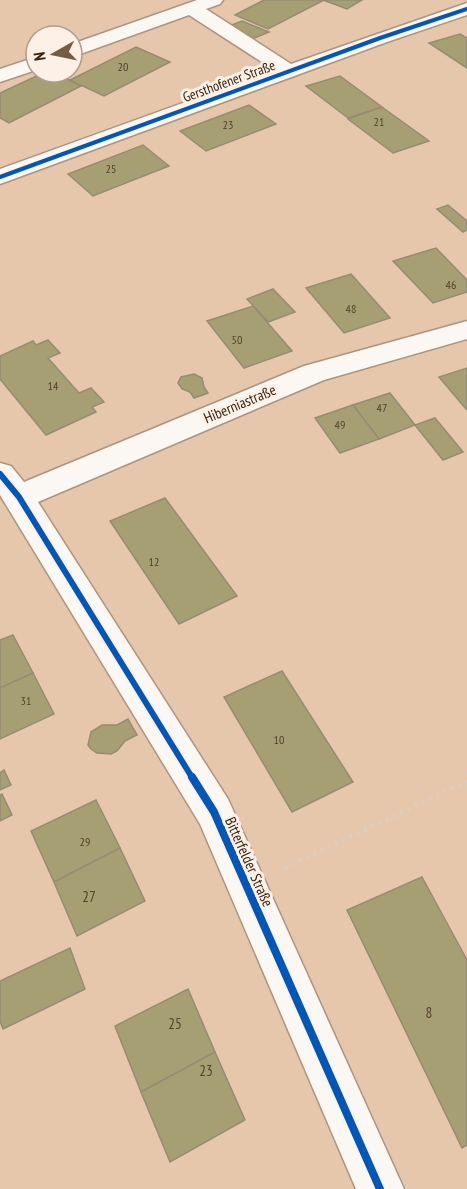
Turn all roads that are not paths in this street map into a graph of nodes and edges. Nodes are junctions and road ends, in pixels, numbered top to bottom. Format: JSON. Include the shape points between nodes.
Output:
{"nodes":[{"id":1,"x":214,"y":0,"type":"edge"},
{"id":2,"x":191,"y":8,"type":"junction"},
{"id":3,"x":467,"y":9,"type":"edge"},
{"id":4,"x":84,"y":47,"type":"edge"},
{"id":5,"x":24,"y":67,"type":"edge"},
{"id":6,"x":289,"y":71,"type":"junction"},
{"id":7,"x":0,"y":76,"type":"edge"},
{"id":8,"x":0,"y":151,"type":"edge"},
{"id":9,"x":23,"y":168,"type":"junction"},
{"id":10,"x":0,"y":177,"type":"edge"},
{"id":11,"x":467,"y":330,"type":"edge"},
{"id":12,"x":10,"y":485,"type":"edge"},
{"id":13,"x":380,"y":1189,"type":"edge"}],
"edges":[{"from":1,"to":2,"type":"street"},
{"from":2,"to":4,"type":"street"},
{"from":2,"to":6,"type":"street","name":"Gersthofener Straße"},
{"from":3,"to":6,"type":"street","name":"Gersthofener Straße"},
{"from":5,"to":7,"type":"street"},
{"from":6,"to":9,"type":"street","name":"Gersthofener Straße"},
{"from":8,"to":9,"type":"street"},
{"from":9,"to":10,"type":"street","name":"Gersthofener Straße"},
{"from":11,"to":12,"type":"street","name":"Hiberniastraße","via":[[314,374]]},
{"from":12,"to":13,"type":"street","name":"Bitterfelder Straße","via":[[214,812]]}]}
